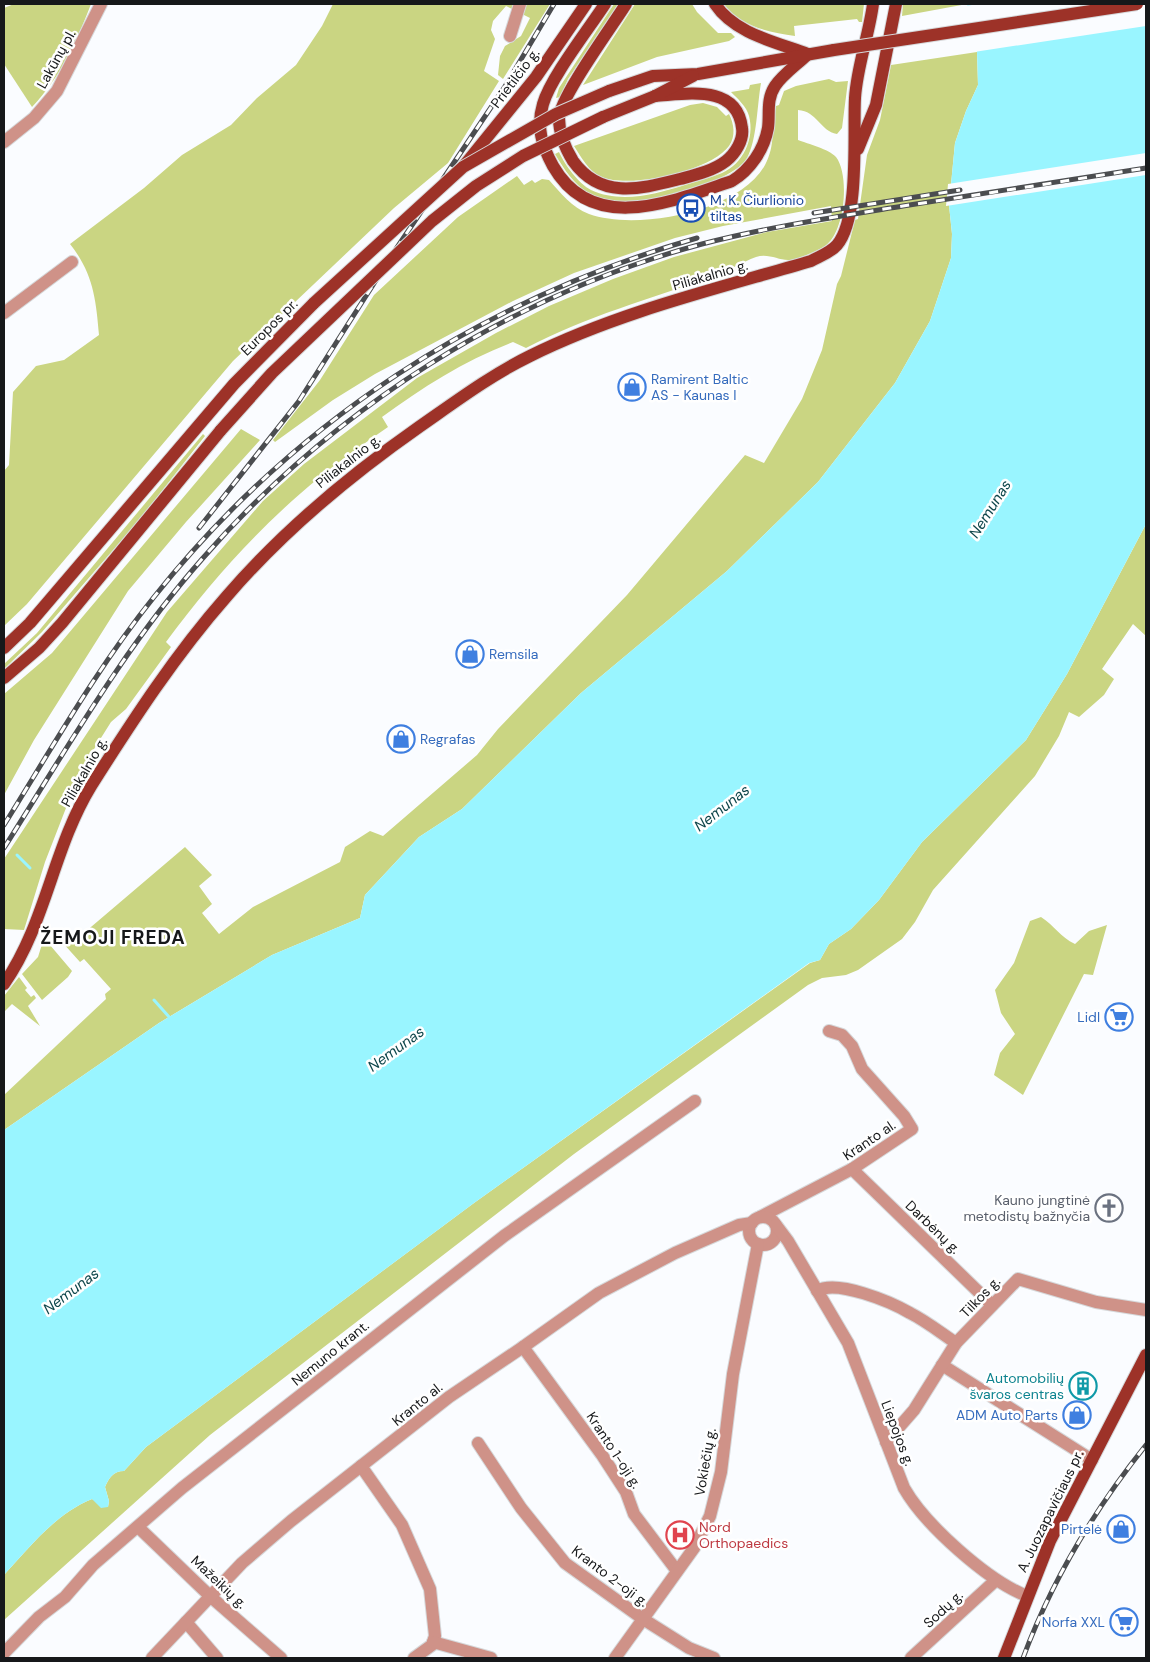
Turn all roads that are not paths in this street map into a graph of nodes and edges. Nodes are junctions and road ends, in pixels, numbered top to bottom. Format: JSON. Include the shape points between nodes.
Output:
{"nodes":[{"id":1,"x":101,"y":4,"type":"edge"},
{"id":2,"x":520,"y":4,"type":"edge"},
{"id":3,"x":586,"y":4,"type":"edge"},
{"id":4,"x":605,"y":4,"type":"edge"},
{"id":5,"x":626,"y":4,"type":"edge"},
{"id":6,"x":714,"y":4,"type":"edge"},
{"id":7,"x":872,"y":4,"type":"edge"},
{"id":8,"x":896,"y":4,"type":"edge"},
{"id":9,"x":1137,"y":4,"type":"edge"},
{"id":10,"x":510,"y":36,"type":"dead end"},
{"id":11,"x":808,"y":54,"type":"junction"},
{"id":12,"x":698,"y":74,"type":"junction"},
{"id":13,"x":656,"y":96,"type":"junction"},
{"id":14,"x":4,"y":142,"type":"edge"},
{"id":15,"x":856,"y":153,"type":"junction"},
{"id":16,"x":463,"y":166,"type":"junction"},
{"id":17,"x":72,"y":262,"type":"dead end"},
{"id":18,"x":4,"y":313,"type":"edge"},
{"id":19,"x":4,"y":648,"type":"edge"},
{"id":20,"x":4,"y":678,"type":"edge"},
{"id":21,"x":4,"y":984,"type":"edge"},
{"id":22,"x":829,"y":1031,"type":"dead end"},
{"id":23,"x":695,"y":1101,"type":"dead end"},
{"id":24,"x":852,"y":1169,"type":"junction"},
{"id":25,"x":779,"y":1208,"type":"junction"},
{"id":26,"x":774,"y":1223,"type":"junction"},
{"id":27,"x":750,"y":1224,"type":"junction"},
{"id":28,"x":774,"y":1239,"type":"junction"},
{"id":29,"x":788,"y":1241,"type":"junction"},
{"id":30,"x":758,"y":1244,"type":"junction"},
{"id":31,"x":817,"y":1291,"type":"junction"},
{"id":32,"x":992,"y":1305,"type":"junction"},
{"id":33,"x":1146,"y":1310,"type":"edge"},
{"id":34,"x":956,"y":1343,"type":"junction"},
{"id":35,"x":523,"y":1347,"type":"junction"},
{"id":36,"x":1146,"y":1355,"type":"edge"},
{"id":37,"x":942,"y":1365,"type":"junction"},
{"id":38,"x":886,"y":1442,"type":"junction"},
{"id":39,"x":478,"y":1443,"type":"dead end"},
{"id":40,"x":1092,"y":1460,"type":"junction"},
{"id":41,"x":361,"y":1466,"type":"junction"},
{"id":42,"x":138,"y":1527,"type":"junction"},
{"id":43,"x":678,"y":1571,"type":"junction"},
{"id":44,"x":996,"y":1580,"type":"junction"},
{"id":45,"x":1027,"y":1596,"type":"junction"},
{"id":46,"x":211,"y":1597,"type":"junction"},
{"id":47,"x":643,"y":1620,"type":"junction"},
{"id":48,"x":186,"y":1622,"type":"junction"},
{"id":49,"x":433,"y":1642,"type":"junction"},
{"id":50,"x":4,"y":1652,"type":"edge"},
{"id":51,"x":152,"y":1658,"type":"edge"},
{"id":52,"x":217,"y":1658,"type":"edge"},
{"id":53,"x":281,"y":1658,"type":"edge"},
{"id":54,"x":414,"y":1658,"type":"edge"},
{"id":55,"x":491,"y":1658,"type":"edge"},
{"id":56,"x":615,"y":1658,"type":"edge"},
{"id":57,"x":714,"y":1658,"type":"edge"},
{"id":58,"x":911,"y":1658,"type":"edge"},
{"id":59,"x":1004,"y":1658,"type":"edge"}],
"edges":[{"from":1,"to":14,"type":"street","name":"Lakūnų pl.","via":[[57,91],[34,118]]},
{"from":2,"to":10,"type":"street"},
{"from":3,"to":16,"type":"main road","name":"Prietilčio g.","via":[[536,77]]},
{"from":4,"to":11,"type":"main road","via":[[543,103],[539,131],[549,159],[566,184],[587,200],[603,206],[628,209],[652,205],[732,181],[743,174],[754,162],[768,128],[769,100],[774,87]]},
{"from":5,"to":13,"type":"main road","via":[[575,82],[559,116],[565,145],[586,175],[598,184],[612,188],[650,187],[707,170],[733,154],[743,131],[737,110],[725,99],[695,93]]},
{"from":6,"to":11,"type":"main road","via":[[745,31]]},
{"from":7,"to":15,"type":"main road","via":[[855,98]]},
{"from":8,"to":15,"type":"main road","via":[[876,105]]},
{"from":9,"to":11,"type":"main road","bridge":true},
{"from":11,"to":12,"type":"main road"},
{"from":12,"to":13,"type":"main road"},
{"from":12,"to":16,"type":"main road","name":"Europos pr.","bridge":true,"via":[[653,76],[609,91],[556,114]]},
{"from":13,"to":20,"type":"main road","bridge":true,"via":[[603,117],[523,156],[476,186],[440,216],[272,374],[221,430],[62,623]]},
{"from":15,"to":21,"type":"main road","name":"Piliakalnio g.","via":[[845,227],[837,245],[825,254],[610,323],[529,356],[465,395],[391,447],[327,497],[276,543],[203,624],[129,726],[81,804],[36,920]]},
{"from":16,"to":19,"type":"main road","name":"Europos pr.","bridge":true,"via":[[314,303],[234,384],[36,616]]},
{"from":17,"to":18,"type":"street"},
{"from":22,"to":24,"type":"street","name":"Kranto al.","via":[[842,1035],[852,1046],[862,1068],[912,1129]]},
{"from":23,"to":42,"type":"street","name":"Nemuno krant.","via":[[440,1285],[182,1488]]},
{"from":24,"to":25,"type":"street","name":"Kranto al."},
{"from":24,"to":32,"type":"street","name":"Darbėnų g."},
{"from":25,"to":26,"type":"street"},
{"from":25,"to":27,"type":"street","name":"Kranto al."},
{"from":26,"to":27,"type":"street"},
{"from":26,"to":28,"type":"street"},
{"from":26,"to":29,"type":"street","name":"Liepojos g."},
{"from":27,"to":30,"type":"street","via":[[751,1238]]},
{"from":27,"to":35,"type":"street","name":"Kranto al.","via":[[675,1252],[599,1293]]},
{"from":28,"to":29,"type":"street"},
{"from":28,"to":30,"type":"street","via":[[767,1244]]},
{"from":29,"to":31,"type":"street","name":"Liepojos g."},
{"from":30,"to":43,"type":"street","name":"Vokiečių g.","via":[[733,1374],[721,1472],[705,1527]]},
{"from":31,"to":34,"type":"street","via":[[828,1286],[840,1287],[890,1304],[910,1312]]},
{"from":31,"to":38,"type":"street","name":"Liepojos g.","via":[[848,1343]]},
{"from":32,"to":33,"type":"street","name":"Tilkos g.","via":[[1018,1278],[1096,1302]]},
{"from":32,"to":34,"type":"street","name":"Tilkos g."},
{"from":34,"to":37,"type":"street","name":"Tilkos g."},
{"from":35,"to":41,"type":"street","name":"Kranto al.","via":[[448,1396]]},
{"from":35,"to":43,"type":"street","name":"Kranto 1-oji g.","via":[[602,1455],[626,1492],[634,1514]]},
{"from":36,"to":40,"type":"main road","name":"A. Juozapavičiaus pr."},
{"from":37,"to":38,"type":"street","name":"Tilkos g.","via":[[914,1410]]},
{"from":37,"to":40,"type":"street"},
{"from":38,"to":44,"type":"street","name":"Liepojos g.","via":[[904,1488],[921,1514]]},
{"from":39,"to":47,"type":"street","name":"Kranto 2-oji g.","via":[[521,1508],[559,1557]]},
{"from":40,"to":45,"type":"main road","name":"A. Juozapavičiaus pr.","via":[[1050,1541]]},
{"from":41,"to":46,"type":"street","name":"Kranto al.","via":[[250,1557]]},
{"from":41,"to":49,"type":"street","via":[[390,1505],[413,1546],[430,1589],[435,1629]]},
{"from":42,"to":46,"type":"street","name":"Mažeikių g."},
{"from":42,"to":50,"type":"street","name":"Nemuno krant.","via":[[93,1565],[65,1597]]},
{"from":43,"to":47,"type":"street","name":"Vokiečių g."},
{"from":44,"to":45,"type":"street","name":"Liepojos g.","via":[[1007,1589]]},
{"from":44,"to":58,"type":"street","name":"Sodų g."},
{"from":45,"to":59,"type":"main road","name":"A. Juozapavičiaus pr."},
{"from":46,"to":48,"type":"street","name":"Kranto al."},
{"from":46,"to":53,"type":"street","name":"Mažeikių g."},
{"from":47,"to":56,"type":"street","name":"Vokiečių g."},
{"from":47,"to":57,"type":"street","name":"Kranto 2-oji g.","via":[[689,1648]]},
{"from":48,"to":51,"type":"street","name":"Kranto al."},
{"from":48,"to":52,"type":"street"},
{"from":49,"to":54,"type":"street","via":[[428,1650]]},
{"from":49,"to":55,"type":"street"}]}
